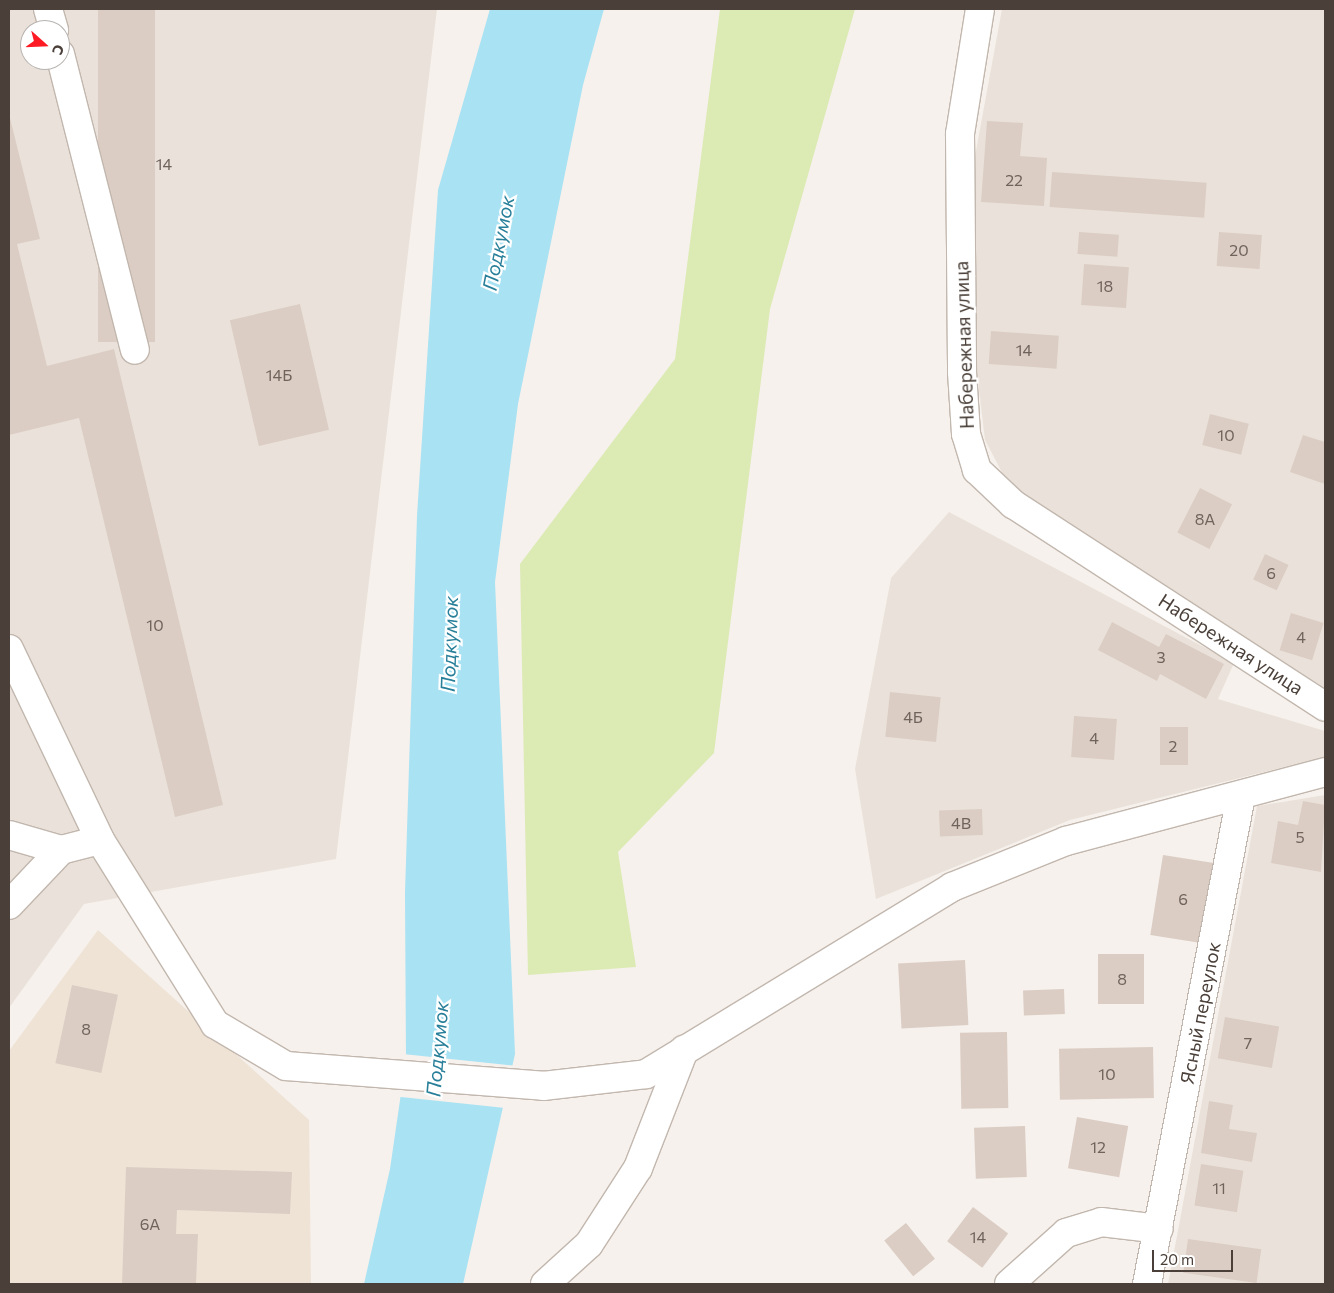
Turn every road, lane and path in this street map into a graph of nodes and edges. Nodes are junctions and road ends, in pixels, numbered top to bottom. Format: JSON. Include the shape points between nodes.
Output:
{"nodes":[{"id":1,"x":980,"y":9,"type":"edge"},
{"id":2,"x":64,"y":70,"type":"edge"},
{"id":3,"x":135,"y":350,"type":"dead end"},
{"id":4,"x":9,"y":649,"type":"edge"},
{"id":5,"x":1325,"y":707,"type":"edge"},
{"id":6,"x":1325,"y":772,"type":"edge"},
{"id":7,"x":1241,"y":797,"type":"junction"},
{"id":8,"x":9,"y":835,"type":"edge"},
{"id":9,"x":100,"y":840,"type":"junction"},
{"id":10,"x":61,"y":850,"type":"junction"},
{"id":11,"x":9,"y":905,"type":"edge"},
{"id":12,"x":684,"y":1050,"type":"junction"},
{"id":13,"x":1159,"y":1229,"type":"junction"},
{"id":14,"x":545,"y":1284,"type":"edge"},
{"id":15,"x":1009,"y":1284,"type":"edge"},
{"id":16,"x":1147,"y":1284,"type":"edge"}],
"edges":[{"from":1,"to":5,"type":"street","name":"Набережная улица","via":[[960,134],[962,372],[966,434],[977,470],[1013,504]]},
{"from":2,"to":3,"type":"street"},
{"from":4,"to":9,"type":"street"},
{"from":6,"to":7,"type":"street"},
{"from":7,"to":12,"type":"street","via":[[1066,841],[952,887]]},
{"from":7,"to":13,"type":"street","name":"Ясный переулок"},
{"from":8,"to":10,"type":"street"},
{"from":9,"to":10,"type":"street"},
{"from":9,"to":12,"type":"street","via":[[215,1024],[286,1066],[543,1086],[646,1074]]},
{"from":10,"to":11,"type":"street"},
{"from":12,"to":14,"type":"street","via":[[638,1168],[589,1244]]},
{"from":13,"to":15,"type":"street","via":[[1101,1222],[1066,1233]]},
{"from":13,"to":16,"type":"street","name":"Ясный переулок"}]}
